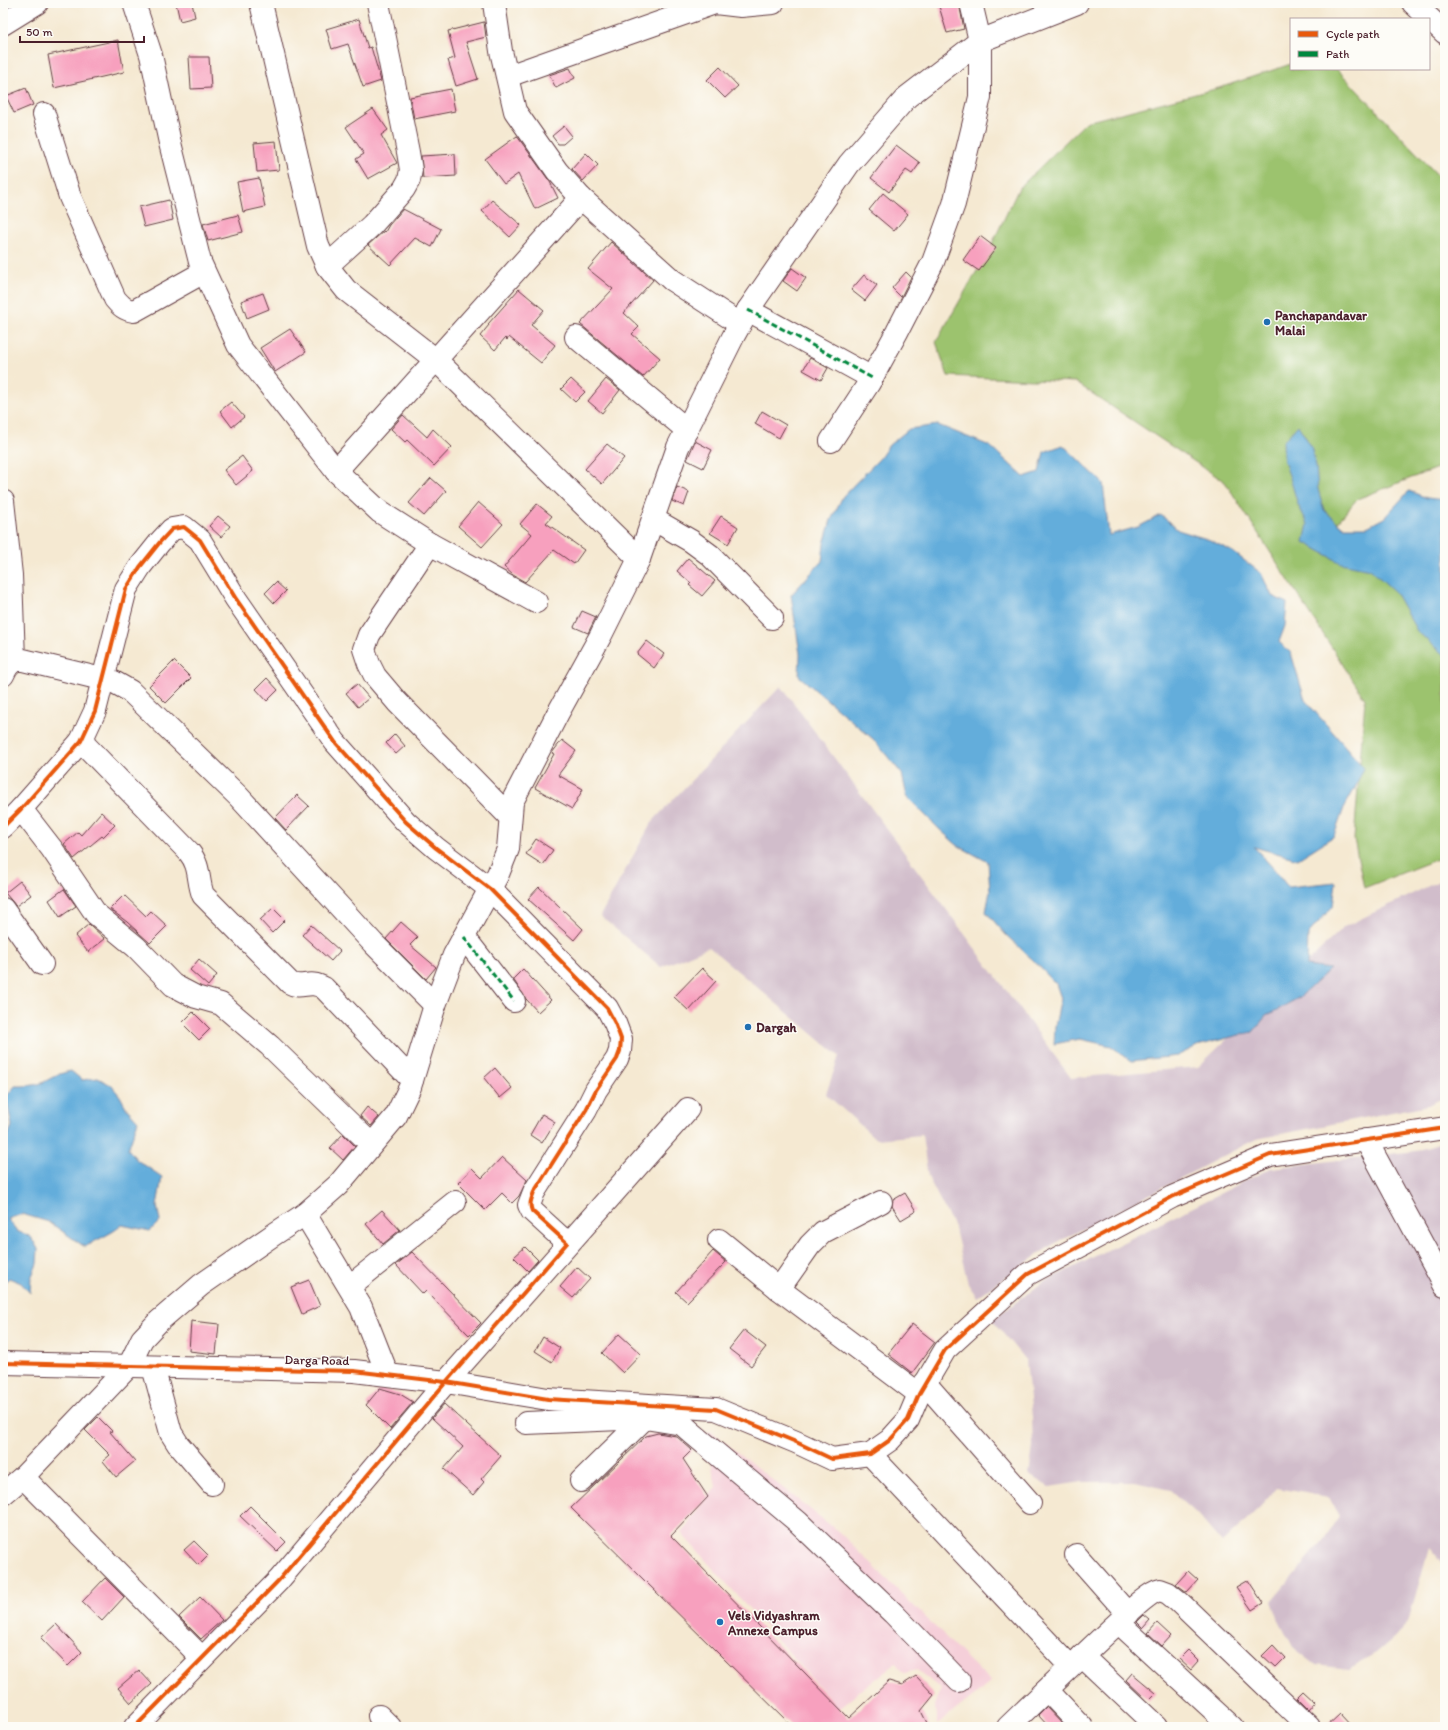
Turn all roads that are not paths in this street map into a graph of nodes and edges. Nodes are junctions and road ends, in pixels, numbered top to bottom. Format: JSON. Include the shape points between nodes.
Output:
{"nodes":[{"id":1,"x":37,"y":3,"type":"edge"},
{"id":2,"x":134,"y":3,"type":"edge"},
{"id":3,"x":261,"y":3,"type":"edge"},
{"id":4,"x":378,"y":3,"type":"edge"},
{"id":5,"x":494,"y":3,"type":"edge"},
{"id":6,"x":773,"y":3,"type":"edge"},
{"id":7,"x":971,"y":3,"type":"edge"},
{"id":8,"x":1077,"y":3,"type":"edge"},
{"id":9,"x":1412,"y":3,"type":"edge"},
{"id":10,"x":1053,"y":8,"type":"edge"},
{"id":11,"x":1428,"y":18,"type":"edge"},
{"id":12,"x":1430,"y":19,"type":"edge"},
{"id":13,"x":3,"y":24,"type":"edge"},
{"id":14,"x":1445,"y":33,"type":"edge"},
{"id":15,"x":980,"y":41,"type":"junction"},
{"id":16,"x":508,"y":76,"type":"junction"},
{"id":17,"x":44,"y":114,"type":"dead end"},
{"id":18,"x":581,"y":198,"type":"junction"},
{"id":19,"x":327,"y":266,"type":"junction"},
{"id":20,"x":204,"y":272,"type":"junction"},
{"id":21,"x":744,"y":317,"type":"junction"},
{"id":22,"x":576,"y":337,"type":"dead end"},
{"id":23,"x":436,"y":360,"type":"junction"},
{"id":24,"x":872,"y":378,"type":"junction"},
{"id":25,"x":687,"y":430,"type":"junction"},
{"id":26,"x":831,"y":440,"type":"dead end"},
{"id":27,"x":336,"y":471,"type":"junction"},
{"id":28,"x":3,"y":501,"type":"edge"},
{"id":29,"x":653,"y":519,"type":"junction"},
{"id":30,"x":430,"y":544,"type":"junction"},
{"id":31,"x":639,"y":559,"type":"junction"},
{"id":32,"x":536,"y":602,"type":"dead end"},
{"id":33,"x":772,"y":618,"type":"dead end"},
{"id":34,"x":8,"y":668,"type":"edge"},
{"id":35,"x":103,"y":679,"type":"junction"},
{"id":36,"x":81,"y":741,"type":"junction"},
{"id":37,"x":21,"y":810,"type":"junction"},
{"id":38,"x":510,"y":818,"type":"junction"},
{"id":39,"x":3,"y":827,"type":"edge"},
{"id":40,"x":490,"y":890,"type":"junction"},
{"id":41,"x":3,"y":909,"type":"edge"},
{"id":42,"x":464,"y":937,"type":"junction"},
{"id":43,"x":42,"y":964,"type":"dead end"},
{"id":44,"x":514,"y":1001,"type":"dead end"},
{"id":45,"x":435,"y":1005,"type":"junction"},
{"id":46,"x":412,"y":1080,"type":"junction"},
{"id":47,"x":688,"y":1109,"type":"dead end"},
{"id":48,"x":1445,"y":1128,"type":"edge"},
{"id":49,"x":1366,"y":1140,"type":"junction"},
{"id":50,"x":371,"y":1144,"type":"junction"},
{"id":51,"x":455,"y":1202,"type":"dead end"},
{"id":52,"x":881,"y":1202,"type":"dead end"},
{"id":53,"x":305,"y":1214,"type":"junction"},
{"id":54,"x":719,"y":1240,"type":"dead end"},
{"id":55,"x":567,"y":1243,"type":"junction"},
{"id":56,"x":350,"y":1286,"type":"junction"},
{"id":57,"x":1445,"y":1286,"type":"edge"},
{"id":58,"x":779,"y":1289,"type":"junction"},
{"id":59,"x":3,"y":1363,"type":"edge"},
{"id":60,"x":129,"y":1366,"type":"junction"},
{"id":61,"x":153,"y":1367,"type":"junction"},
{"id":62,"x":387,"y":1373,"type":"junction"},
{"id":63,"x":446,"y":1382,"type":"junction"},
{"id":64,"x":922,"y":1388,"type":"junction"},
{"id":65,"x":646,"y":1411,"type":"junction"},
{"id":66,"x":526,"y":1423,"type":"dead end"},
{"id":67,"x":870,"y":1454,"type":"junction"},
{"id":68,"x":23,"y":1477,"type":"junction"},
{"id":69,"x":581,"y":1481,"type":"dead end"},
{"id":70,"x":212,"y":1484,"type":"dead end"},
{"id":71,"x":3,"y":1494,"type":"edge"},
{"id":72,"x":1030,"y":1503,"type":"dead end"},
{"id":73,"x":1076,"y":1555,"type":"dead end"},
{"id":74,"x":1123,"y":1618,"type":"junction"},
{"id":75,"x":202,"y":1658,"type":"junction"},
{"id":76,"x":1076,"y":1661,"type":"junction"},
{"id":77,"x":959,"y":1681,"type":"dead end"},
{"id":78,"x":1047,"y":1690,"type":"junction"},
{"id":79,"x":135,"y":1727,"type":"edge"},
{"id":80,"x":1008,"y":1727,"type":"edge"},
{"id":81,"x":1082,"y":1727,"type":"edge"},
{"id":82,"x":1157,"y":1727,"type":"edge"},
{"id":83,"x":1232,"y":1727,"type":"edge"},
{"id":84,"x":1309,"y":1727,"type":"edge"}],
"edges":[{"from":1,"to":13,"type":"street"},
{"from":2,"to":20,"type":"street","via":[[151,55],[170,143]]},
{"from":3,"to":19,"type":"street","via":[[318,246]]},
{"from":4,"to":19,"type":"street","via":[[411,170],[404,190],[372,225]]},
{"from":5,"to":16,"type":"street","via":[[501,51]]},
{"from":6,"to":16,"type":"street","via":[[741,6],[716,3]]},
{"from":7,"to":15,"type":"street"},
{"from":8,"to":10,"type":"street"},
{"from":9,"to":11,"type":"street"},
{"from":10,"to":15,"type":"street"},
{"from":12,"to":14,"type":"street"},
{"from":15,"to":21,"type":"street","via":[[907,97],[849,164]]},
{"from":15,"to":24,"type":"street","via":[[980,97],[954,204],[933,262]]},
{"from":16,"to":18,"type":"street","via":[[515,111],[552,165]]},
{"from":17,"to":20,"type":"street","via":[[70,197],[115,299],[121,306],[134,311]]},
{"from":18,"to":21,"type":"street","via":[[672,280]]},
{"from":18,"to":23,"type":"street"},
{"from":19,"to":23,"type":"street","via":[[346,290]]},
{"from":20,"to":27,"type":"street","via":[[238,345]]},
{"from":21,"to":24,"type":"street","via":[[804,340]]},
{"from":21,"to":25,"type":"street"},
{"from":22,"to":25,"type":"street"},
{"from":23,"to":27,"type":"street"},
{"from":23,"to":31,"type":"street"},
{"from":24,"to":26,"type":"street"},
{"from":25,"to":29,"type":"street","via":[[678,447]]},
{"from":27,"to":30,"type":"street","via":[[380,512]]},
{"from":28,"to":34,"type":"street","via":[[11,575]]},
{"from":29,"to":31,"type":"street"},
{"from":29,"to":33,"type":"street","via":[[710,555]]},
{"from":30,"to":32,"type":"street"},
{"from":30,"to":38,"type":"street","via":[[370,635],[364,649],[375,676],[397,702]]},
{"from":31,"to":38,"type":"street","via":[[512,802]]},
{"from":34,"to":35,"type":"street","via":[[23,660]]},
{"from":35,"to":36,"type":"street","via":[[95,711]]},
{"from":35,"to":40,"type":"street","via":[[126,589],[164,537],[172,529],[184,526],[200,540],[236,599],[335,742],[406,822]]},
{"from":35,"to":45,"type":"street","via":[[130,691],[227,785],[373,943]]},
{"from":36,"to":37,"type":"street"},
{"from":36,"to":46,"type":"street","via":[[190,852],[198,868],[203,895],[290,983],[299,986],[312,983],[324,988]]},
{"from":37,"to":39,"type":"street"},
{"from":37,"to":50,"type":"street","via":[[52,849],[96,914],[136,947],[173,986],[196,997],[221,1004],[270,1046]]},
{"from":38,"to":40,"type":"street","via":[[508,849]]},
{"from":40,"to":42,"type":"street"},
{"from":40,"to":55,"type":"street","via":[[607,1008],[621,1039],[617,1059],[531,1200],[532,1211]]},
{"from":41,"to":43,"type":"street"},
{"from":42,"to":44,"type":"street"},
{"from":42,"to":45,"type":"street","via":[[454,955]]},
{"from":45,"to":46,"type":"street"},
{"from":46,"to":50,"type":"street","via":[[396,1116]]},
{"from":47,"to":55,"type":"street"},
{"from":48,"to":49,"type":"street"},
{"from":49,"to":57,"type":"street"},
{"from":49,"to":64,"type":"street","via":[[1270,1155],[1172,1197],[1028,1274],[945,1350]]},
{"from":50,"to":53,"type":"street","via":[[338,1185]]},
{"from":51,"to":56,"type":"street"},
{"from":52,"to":58,"type":"street","via":[[823,1232],[810,1245]]},
{"from":53,"to":56,"type":"street"},
{"from":53,"to":60,"type":"street","via":[[201,1285],[159,1321],[142,1339]]},
{"from":54,"to":58,"type":"street"},
{"from":55,"to":63,"type":"street"},
{"from":56,"to":62,"type":"street"},
{"from":58,"to":64,"type":"street"},
{"from":59,"to":60,"type":"street","name":"Darga Road"},
{"from":60,"to":61,"type":"street","name":"Darga Road"},
{"from":60,"to":68,"type":"street"},
{"from":61,"to":62,"type":"street","name":"Darga Road"},
{"from":61,"to":70,"type":"street","via":[[171,1433]]},
{"from":62,"to":63,"type":"street","name":"Darga Road"},
{"from":63,"to":65,"type":"street","name":"Darga Road","via":[[548,1399]]},
{"from":63,"to":75,"type":"street","via":[[279,1580]]},
{"from":64,"to":67,"type":"street","via":[[908,1420],[890,1440]]},
{"from":64,"to":72,"type":"street"},
{"from":65,"to":66,"type":"street"},
{"from":65,"to":67,"type":"street","via":[[716,1409],[832,1459]]},
{"from":65,"to":69,"type":"street"},
{"from":65,"to":77,"type":"street","via":[[682,1424],[798,1522],[893,1613]]},
{"from":67,"to":76,"type":"street"},
{"from":68,"to":71,"type":"street"},
{"from":68,"to":75,"type":"street"},
{"from":73,"to":74,"type":"street"},
{"from":74,"to":76,"type":"street"},
{"from":74,"to":83,"type":"street"},
{"from":74,"to":84,"type":"street","via":[[1155,1591],[1168,1593]]},
{"from":75,"to":79,"type":"street"},
{"from":76,"to":78,"type":"street"},
{"from":76,"to":82,"type":"street"},
{"from":78,"to":80,"type":"street"},
{"from":78,"to":81,"type":"street"}]}
